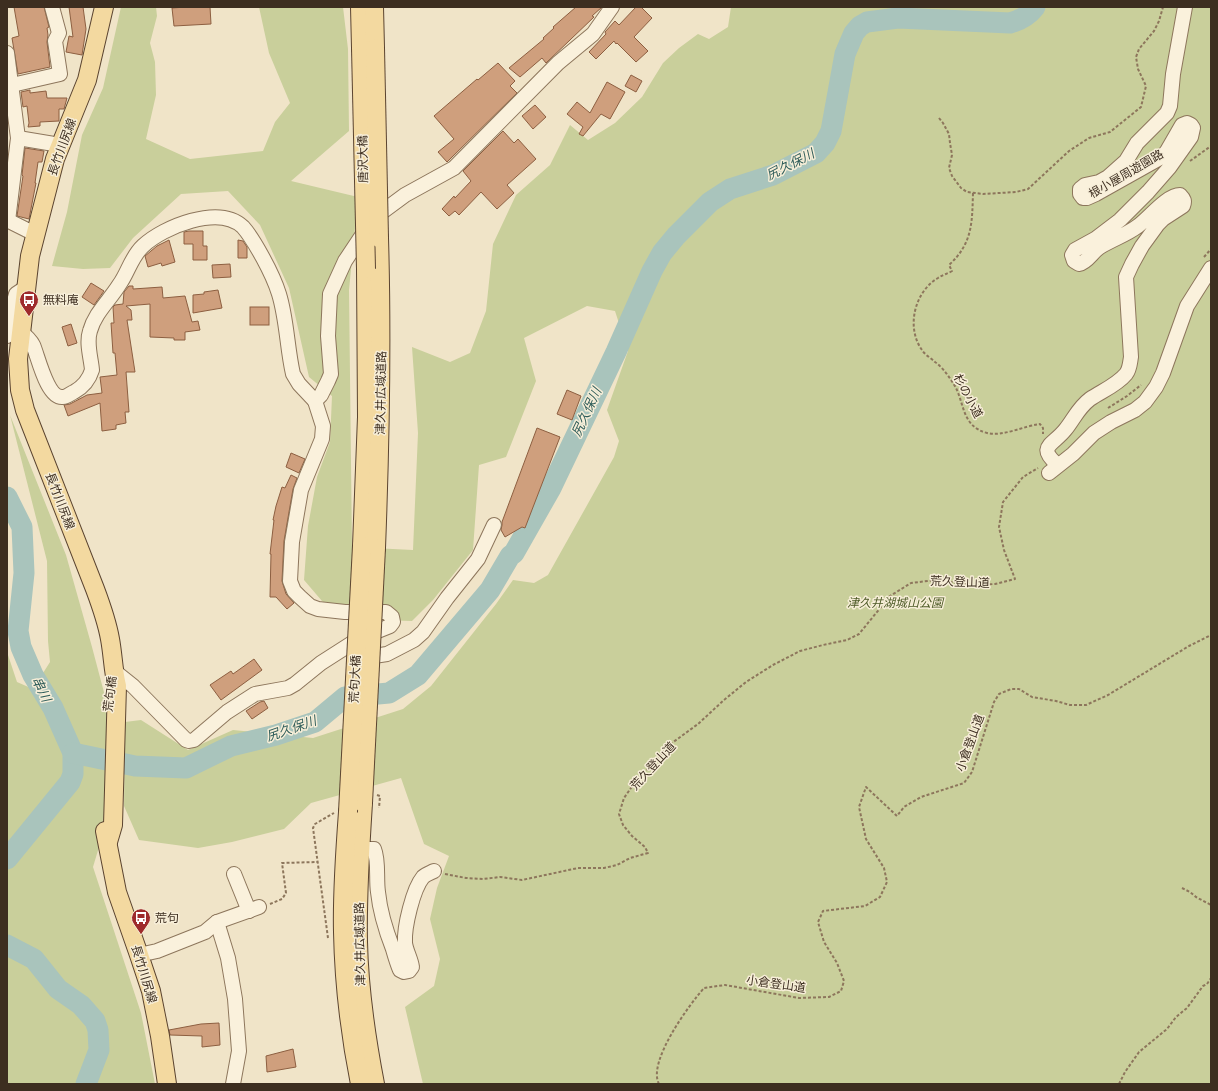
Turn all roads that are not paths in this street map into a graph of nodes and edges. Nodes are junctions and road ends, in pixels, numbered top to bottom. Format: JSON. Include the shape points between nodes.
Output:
{"nodes":[{"id":1,"x":52,"y":7,"type":"edge"},
{"id":2,"x":104,"y":7,"type":"edge"},
{"id":3,"x":360,"y":7,"type":"edge"},
{"id":4,"x":374,"y":7,"type":"edge"},
{"id":5,"x":612,"y":7,"type":"edge"},
{"id":6,"x":1186,"y":7,"type":"edge"},
{"id":7,"x":368,"y":48,"type":"junction"},
{"id":8,"x":7,"y":53,"type":"edge"},
{"id":9,"x":12,"y":85,"type":"junction"},
{"id":10,"x":10,"y":108,"type":"edge"},
{"id":11,"x":18,"y":138,"type":"junction"},
{"id":12,"x":60,"y":145,"type":"junction"},
{"id":13,"x":7,"y":220,"type":"edge"},
{"id":14,"x":35,"y":234,"type":"junction"},
{"id":15,"x":379,"y":238,"type":"joint"},
{"id":16,"x":1211,"y":268,"type":"edge"},
{"id":17,"x":366,"y":269,"type":"joint"},
{"id":18,"x":14,"y":333,"type":"edge"},
{"id":19,"x":315,"y":401,"type":"junction"},
{"id":20,"x":494,"y":525,"type":"dead end"},
{"id":21,"x":369,"y":547,"type":"junction"},
{"id":22,"x":342,"y":649,"type":"junction"},
{"id":23,"x":113,"y":681,"type":"junction"},
{"id":24,"x":349,"y":809,"type":"junction"},
{"id":25,"x":108,"y":842,"type":"joint"},
{"id":26,"x":360,"y":849,"type":"junction"},
{"id":27,"x":434,"y":871,"type":"road end"},
{"id":28,"x":234,"y":874,"type":"dead end"},
{"id":29,"x":217,"y":922,"type":"junction"},
{"id":30,"x":140,"y":955,"type":"junction"},
{"id":31,"x":167,"y":1084,"type":"edge"},
{"id":32,"x":233,"y":1084,"type":"edge"},
{"id":33,"x":360,"y":1084,"type":"edge"},
{"id":34,"x":375,"y":1084,"type":"edge"}],
"edges":[{"from":1,"to":9,"type":"street","via":[[59,33],[55,41],[60,74]]},
{"from":2,"to":12,"type":"main road","name":"長竹川尻線","via":[[87,80]]},
{"from":3,"to":7,"type":"main road"},
{"from":4,"to":7,"type":"main road"},
{"from":5,"to":19,"type":"street","via":[[593,34],[558,63],[454,168],[405,195],[371,222],[345,261],[330,294],[328,336],[331,374]]},
{"from":6,"to":16,"type":"street","name":"根小屋周遊園路","via":[[1167,113],[1137,143],[1126,161],[1108,177],[1085,185],[1080,189],[1080,194],[1087,198],[1155,160],[1167,151],[1182,125],[1191,125],[1191,137],[1169,168],[1120,220],[1075,250],[1072,255],[1074,261],[1084,263],[1099,248],[1138,226],[1172,196],[1180,195],[1183,198],[1183,206],[1163,219],[1142,246],[1126,277],[1130,334],[1130,365],[1127,373],[1079,409],[1047,450],[1049,466],[1072,454],[1094,433],[1145,402],[1163,373],[1187,306]]},
{"from":7,"to":15,"type":"main road","name":"唐沢大橋","bridge":true},
{"from":7,"to":17,"type":"main road","name":"唐沢大橋","bridge":true},
{"from":8,"to":9,"type":"street"},
{"from":9,"to":10,"type":"street"},
{"from":10,"to":11,"type":"street"},
{"from":11,"to":12,"type":"street"},
{"from":11,"to":13,"type":"street"},
{"from":12,"to":14,"type":"main road","name":"長竹川尻線"},
{"from":13,"to":14,"type":"street"},
{"from":14,"to":18,"type":"main road","name":"長竹川尻線","via":[[26,288]]},
{"from":15,"to":21,"type":"main road","name":"津久井広域道路","via":[[380,455]]},
{"from":17,"to":21,"type":"main road","name":"津久井広域道路"},
{"from":18,"to":19,"type":"street","via":[[27,337],[52,391],[64,397],[72,393],[84,385],[91,374],[89,332],[94,320],[120,285],[143,246],[160,234],[185,223],[211,217],[226,218],[242,226],[270,272],[284,312],[293,374]]},
{"from":18,"to":23,"type":"main road","name":"長竹川尻線","via":[[20,390],[25,410],[100,603],[110,640]]},
{"from":19,"to":22,"type":"street","via":[[323,426],[322,439],[300,490],[292,542],[290,581],[294,591],[310,606],[345,612],[386,612],[393,620],[388,628],[360,638]]},
{"from":20,"to":22,"type":"street","via":[[478,559],[423,632],[414,640],[388,654],[374,656],[363,656]]},
{"from":21,"to":24,"type":"main road","name":"荒句大橋","bridge":true},
{"from":22,"to":23,"type":"street","via":[[288,688],[254,694],[227,712],[194,740],[189,741],[133,686]]},
{"from":23,"to":25,"type":"main road","name":"荒句橋","via":[[104,816]]},
{"from":24,"to":26,"type":"main road","name":"津久井広域道路"},
{"from":24,"to":33,"type":"main road","name":"津久井広域道路","via":[[343,904],[344,956],[351,1031]]},
{"from":25,"to":30,"type":"main road","name":"長竹川尻線","via":[[117,892]]},
{"from":26,"to":27,"type":"street","via":[[374,849],[377,856],[378,894],[386,931],[397,964],[404,972],[412,967],[405,944],[409,913],[419,882]]},
{"from":26,"to":34,"type":"main road","name":"津久井広域道路","via":[[359,967]]},
{"from":28,"to":29,"type":"street","via":[[260,907]]},
{"from":29,"to":30,"type":"street","via":[[204,932]]},
{"from":29,"to":32,"type":"street","via":[[228,958],[235,999],[239,1051]]},
{"from":30,"to":31,"type":"main road","name":"長竹川尻線","via":[[155,1012]]}]}
